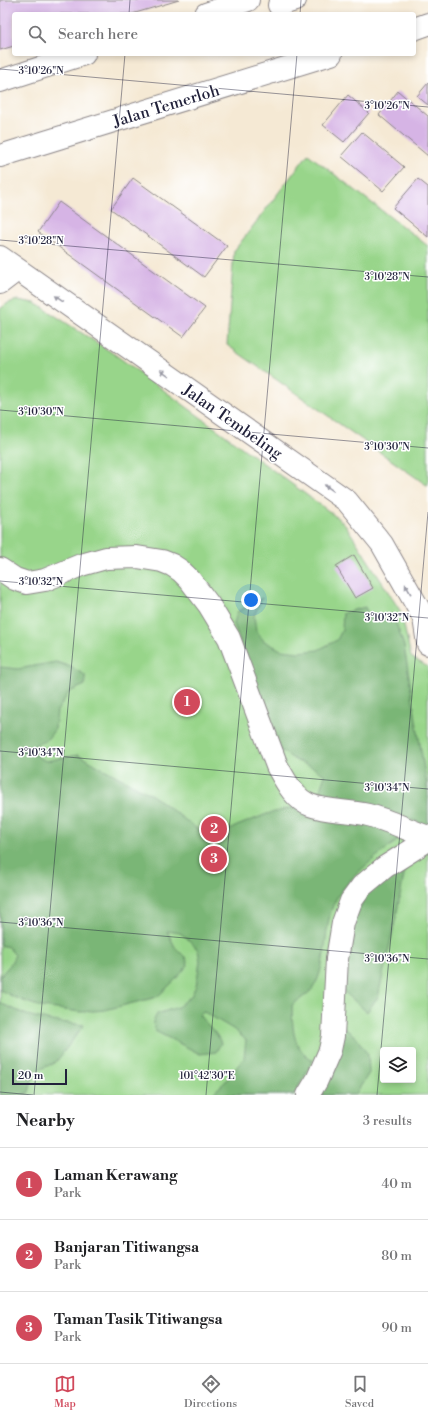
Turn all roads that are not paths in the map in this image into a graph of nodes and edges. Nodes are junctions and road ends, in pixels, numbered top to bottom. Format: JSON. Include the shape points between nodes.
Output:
{"nodes":[{"id":1,"x":248,"y":0,"type":"edge"},
{"id":2,"x":212,"y":12,"type":"edge"},
{"id":3,"x":428,"y":24,"type":"edge"},
{"id":4,"x":416,"y":28,"type":"edge"},
{"id":5,"x":78,"y":56,"type":"edge"},
{"id":6,"x":317,"y":56,"type":"edge"},
{"id":7,"x":296,"y":59,"type":"edge"},
{"id":8,"x":0,"y":81,"type":"edge"},
{"id":9,"x":0,"y":156,"type":"edge"},
{"id":10,"x":8,"y":263,"type":"edge"},
{"id":11,"x":0,"y":283,"type":"edge"},
{"id":12,"x":0,"y":569,"type":"edge"},
{"id":13,"x":426,"y":620,"type":"edge"},
{"id":14,"x":428,"y":644,"type":"edge"},
{"id":15,"x":428,"y":838,"type":"edge"},
{"id":16,"x":308,"y":1095,"type":"edge"}],
"edges":[{"from":1,"to":2,"type":"street"},
{"from":3,"to":4,"type":"street"},
{"from":5,"to":8,"type":"street"},
{"from":6,"to":7,"type":"street","name":"Jalan Temerloh"},
{"from":7,"to":9,"type":"street","name":"Jalan Temerloh"},
{"from":10,"to":11,"type":"street"},
{"from":13,"to":10,"type":"street","name":"Jalan Tembeling","one_way":true,"via":[[382,544],[348,501]]},
{"from":12,"to":15,"type":"street","via":[[27,583],[45,580],[106,558],[137,558],[172,564],[190,580],[229,638],[277,766],[292,790],[310,805],[369,815]]},
{"from":13,"to":14,"type":"street"},
{"from":15,"to":16,"type":"street","via":[[362,886],[351,901],[343,923],[337,959],[330,1050]]}]}
